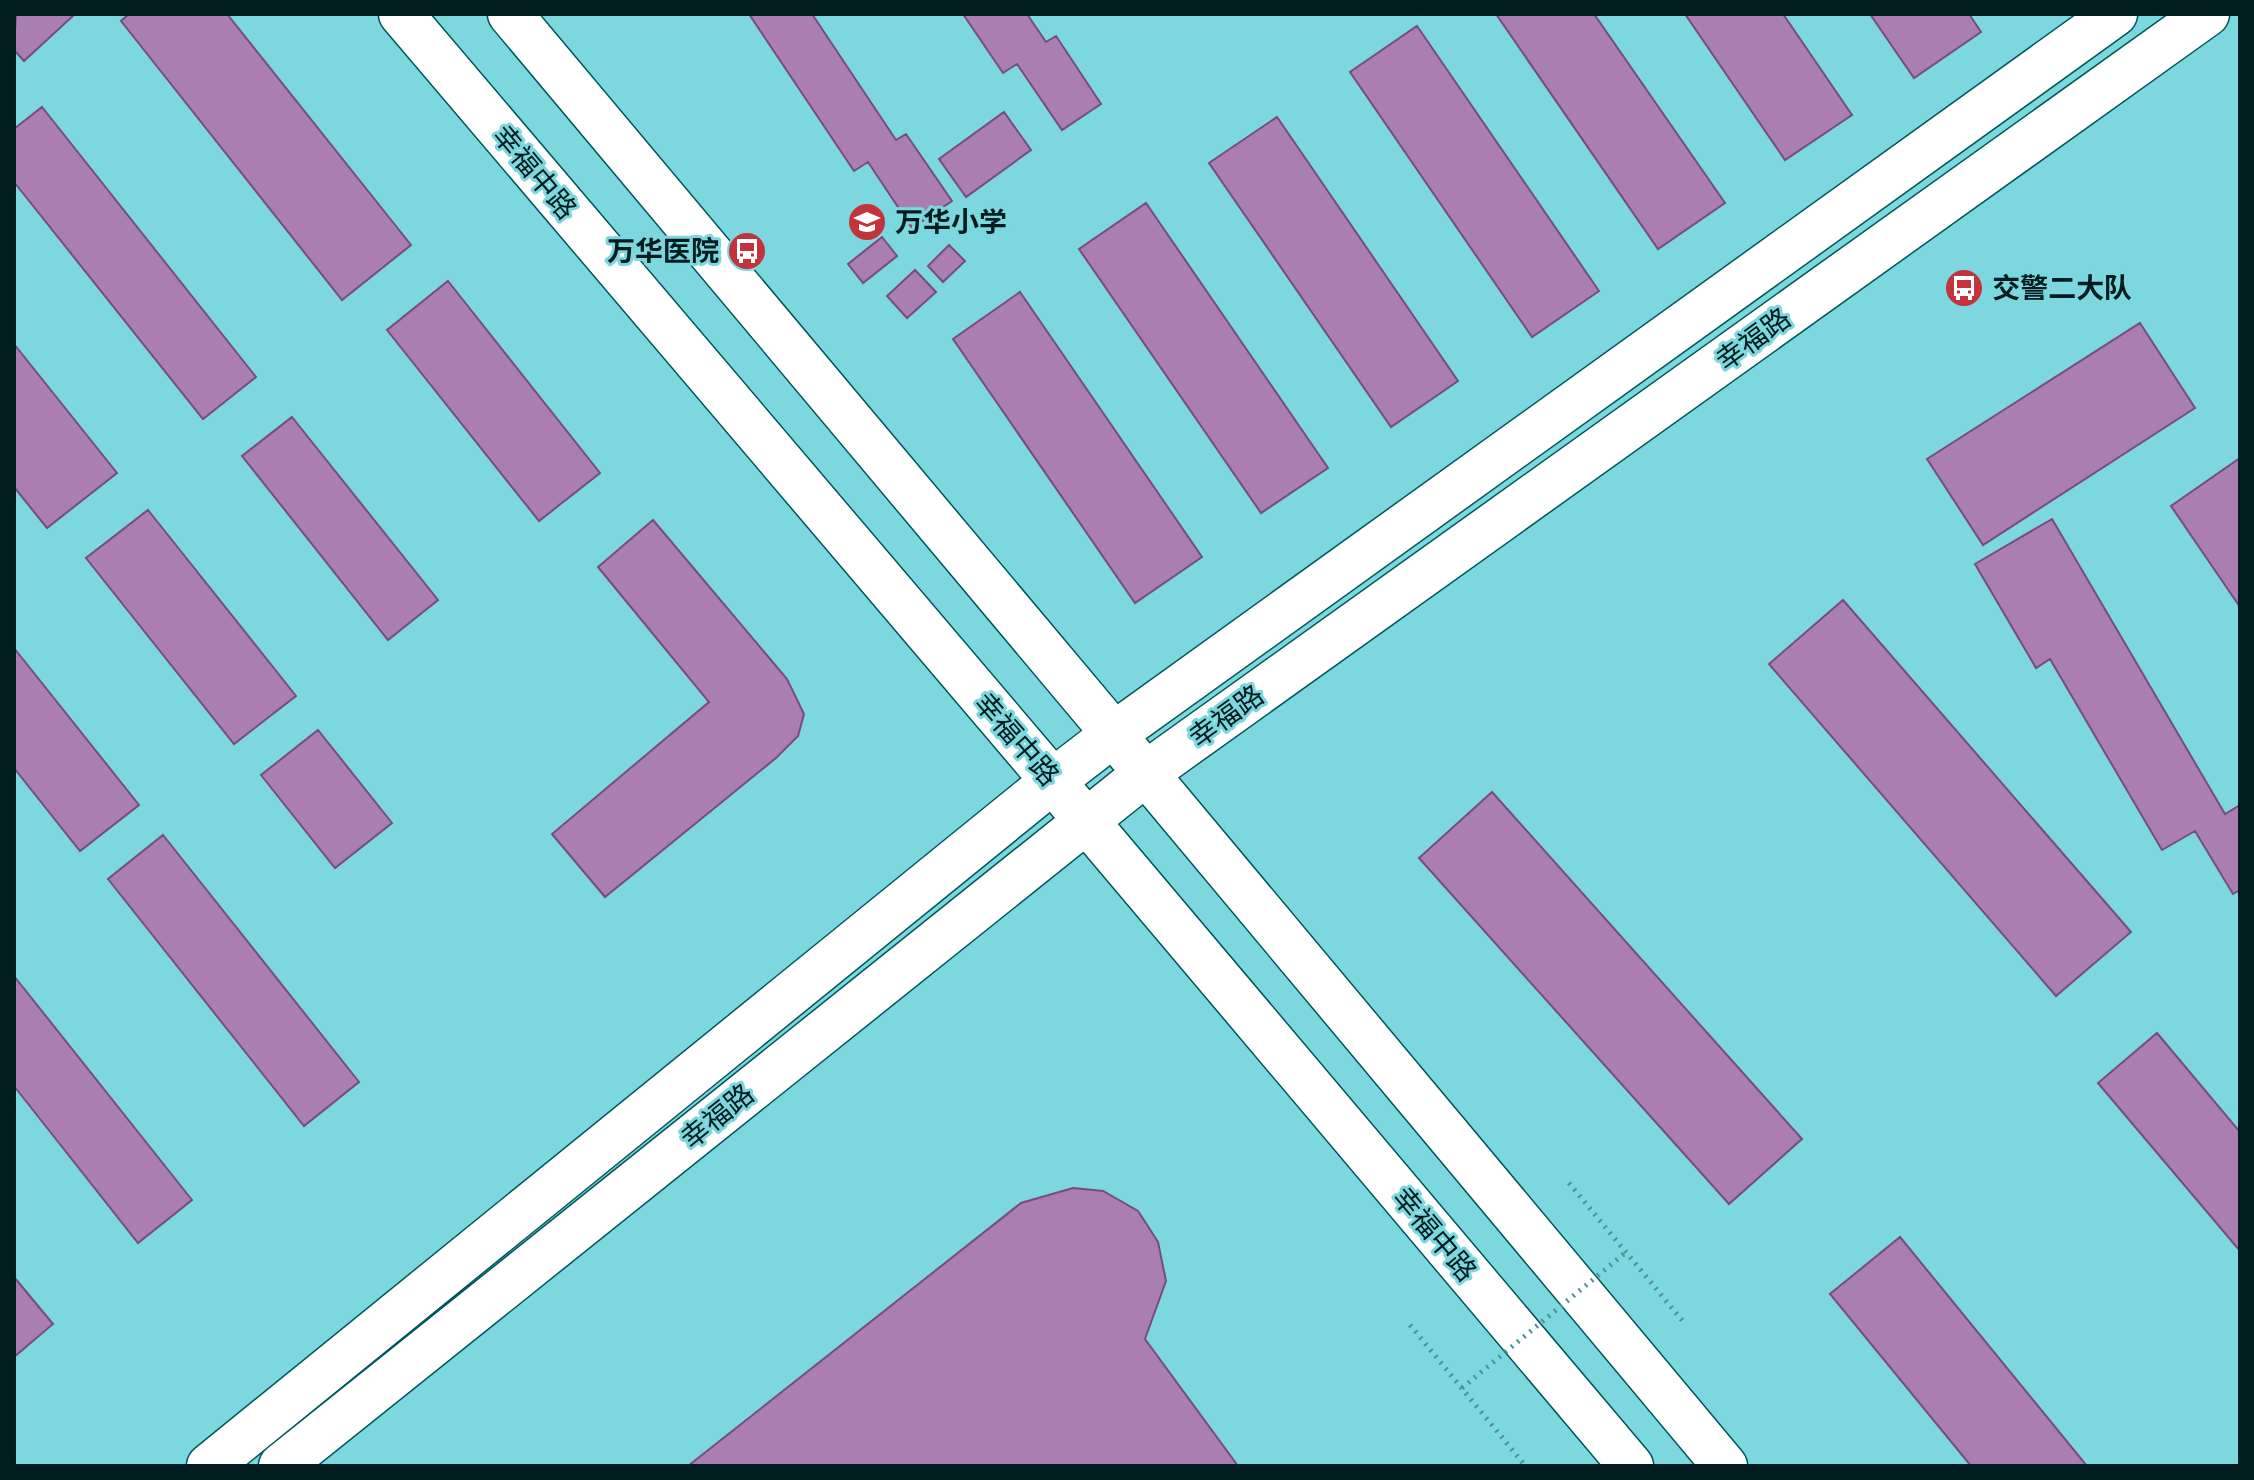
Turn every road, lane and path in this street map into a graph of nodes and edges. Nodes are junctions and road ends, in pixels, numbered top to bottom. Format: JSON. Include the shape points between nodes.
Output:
{"nodes":[{"id":1,"x":401,"y":14,"type":"edge"},
{"id":2,"x":510,"y":14,"type":"edge"},
{"id":3,"x":2207,"y":14,"type":"edge"},
{"id":4,"x":2093,"y":20,"type":"edge"},
{"id":5,"x":1114,"y":734,"type":"junction"},
{"id":6,"x":1145,"y":774,"type":"junction"},
{"id":7,"x":1053,"y":781,"type":"junction"},
{"id":8,"x":1086,"y":820,"type":"junction"},
{"id":9,"x":1569,"y":1183,"type":"dead end"},
{"id":10,"x":1625,"y":1253,"type":"junction"},
{"id":11,"x":1410,"y":1325,"type":"dead end"},
{"id":12,"x":1686,"y":1325,"type":"dead end"},
{"id":13,"x":1462,"y":1388,"type":"junction"},
{"id":14,"x":1523,"y":1463,"type":"dead end"},
{"id":15,"x":209,"y":1466,"type":"edge"},
{"id":16,"x":281,"y":1466,"type":"edge"},
{"id":17,"x":1631,"y":1466,"type":"edge"},
{"id":18,"x":1725,"y":1466,"type":"edge"}],
"edges":[{"from":1,"to":7,"type":"main road","name":"幸福中路"},
{"from":2,"to":5,"type":"main road"},
{"from":3,"to":6,"type":"main road","name":"幸福路"},
{"from":4,"to":5,"type":"main road","name":"幸福路"},
{"from":5,"to":6,"type":"main road"},
{"from":5,"to":7,"type":"main road","name":"幸福路"},
{"from":6,"to":8,"type":"main road","name":"幸福路"},
{"from":6,"to":18,"type":"main road"},
{"from":7,"to":8,"type":"main road","name":"幸福中路"},
{"from":7,"to":15,"type":"main road","name":"幸福路"},
{"from":8,"to":16,"type":"main road","name":"幸福路"},
{"from":8,"to":17,"type":"main road","name":"幸福中路"},
{"from":9,"to":10,"type":"path"},
{"from":10,"to":12,"type":"path"},
{"from":10,"to":13,"type":"path","bridge":true},
{"from":11,"to":13,"type":"path"},
{"from":13,"to":14,"type":"path"}]}
